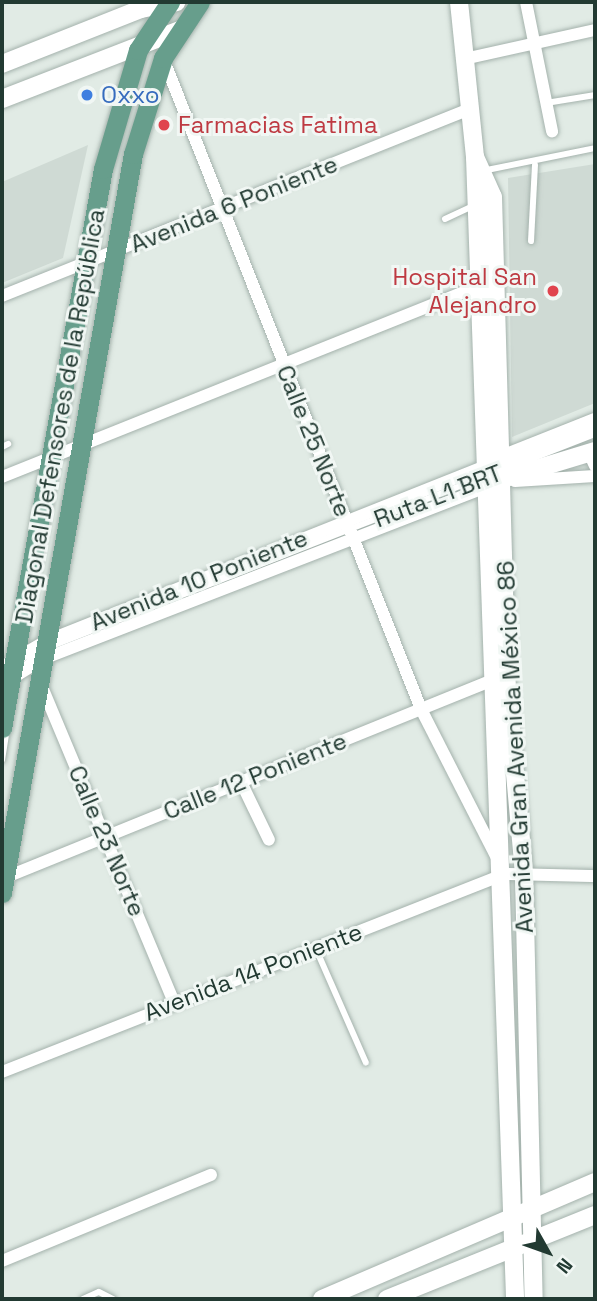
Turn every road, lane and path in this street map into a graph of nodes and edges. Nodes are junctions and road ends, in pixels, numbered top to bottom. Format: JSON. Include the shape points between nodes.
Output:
{"nodes":[{"id":1,"x":172,"y":2,"type":"edge"},
{"id":2,"x":200,"y":2,"type":"edge"},
{"id":3,"x":459,"y":2,"type":"edge"},
{"id":4,"x":526,"y":2,"type":"edge"},
{"id":5,"x":139,"y":5,"type":"edge"},
{"id":6,"x":180,"y":30,"type":"junction"},
{"id":7,"x":595,"y":30,"type":"edge"},
{"id":8,"x":148,"y":37,"type":"junction"},
{"id":9,"x":535,"y":44,"type":"junction"},
{"id":10,"x":163,"y":58,"type":"junction"},
{"id":11,"x":464,"y":59,"type":"junction"},
{"id":12,"x":2,"y":64,"type":"edge"},
{"id":13,"x":595,"y":96,"type":"edge"},
{"id":14,"x":2,"y":99,"type":"edge"},
{"id":15,"x":546,"y":103,"type":"junction"},
{"id":16,"x":466,"y":110,"type":"junction"},
{"id":17,"x":552,"y":131,"type":"dead end"},
{"id":18,"x":595,"y":148,"type":"edge"},
{"id":19,"x":536,"y":165,"type":"junction"},
{"id":20,"x":478,"y":166,"type":"junction"},
{"id":21,"x":475,"y":205,"type":"junction"},
{"id":22,"x":222,"y":209,"type":"junction"},
{"id":23,"x":444,"y":219,"type":"dead end"},
{"id":24,"x":531,"y":242,"type":"dead end"},
{"id":25,"x":111,"y":253,"type":"junction"},
{"id":26,"x":84,"y":264,"type":"junction"},
{"id":27,"x":486,"y":283,"type":"junction"},
{"id":28,"x":2,"y":296,"type":"edge"},
{"id":29,"x":284,"y":364,"type":"junction"},
{"id":30,"x":595,"y":422,"type":"edge"},
{"id":31,"x":595,"y":434,"type":"edge"},
{"id":32,"x":85,"y":444,"type":"junction"},
{"id":33,"x":594,"y":454,"type":"edge"},
{"id":34,"x":53,"y":457,"type":"junction"},
{"id":35,"x":595,"y":476,"type":"edge"},
{"id":36,"x":2,"y":477,"type":"edge"},
{"id":37,"x":496,"y":477,"type":"junction"},
{"id":38,"x":349,"y":529,"type":"junction"},
{"id":39,"x":44,"y":650,"type":"junction"},
{"id":40,"x":9,"y":673,"type":"edge"},
{"id":41,"x":496,"y":676,"type":"junction"},
{"id":42,"x":39,"y":680,"type":"junction"},
{"id":43,"x":420,"y":707,"type":"junction"},
{"id":44,"x":3,"y":720,"type":"edge"},
{"id":45,"x":2,"y":760,"type":"edge"},
{"id":46,"x":241,"y":782,"type":"junction"},
{"id":47,"x":104,"y":834,"type":"junction"},
{"id":48,"x":269,"y":840,"type":"dead end"},
{"id":49,"x":505,"y":874,"type":"junction"},
{"id":50,"x":524,"y":874,"type":"junction"},
{"id":51,"x":595,"y":876,"type":"edge"},
{"id":52,"x":3,"y":878,"type":"edge"},
{"id":53,"x":316,"y":947,"type":"junction"},
{"id":54,"x":174,"y":1002,"type":"junction"},
{"id":55,"x":366,"y":1063,"type":"dead end"},
{"id":56,"x":2,"y":1072,"type":"edge"},
{"id":57,"x":211,"y":1175,"type":"dead end"},
{"id":58,"x":595,"y":1182,"type":"edge"},
{"id":59,"x":531,"y":1212,"type":"junction"},
{"id":60,"x":595,"y":1215,"type":"edge"},
{"id":61,"x":514,"y":1219,"type":"junction"},
{"id":62,"x":523,"y":1244,"type":"junction"},
{"id":63,"x":2,"y":1261,"type":"edge"},
{"id":64,"x":405,"y":1295,"type":"edge"},
{"id":65,"x":83,"y":1299,"type":"edge"},
{"id":66,"x":113,"y":1299,"type":"edge"},
{"id":67,"x":322,"y":1299,"type":"edge"},
{"id":68,"x":387,"y":1299,"type":"edge"},
{"id":69,"x":515,"y":1299,"type":"edge"},
{"id":70,"x":534,"y":1299,"type":"edge"}],
"edges":[{"from":1,"to":5,"type":"street"},
{"from":1,"to":8,"type":"main road","name":"Diagonal Defensores de la República"},
{"from":2,"to":6,"type":"main road","name":"Diagonal Defensores de la República"},
{"from":3,"to":11,"type":"street","name":"Avenida Gran Avenida México 86"},
{"from":4,"to":9,"type":"street"},
{"from":5,"to":8,"type":"street","name":"Calle 25 Norte"},
{"from":5,"to":12,"type":"street"},
{"from":6,"to":8,"type":"street"},
{"from":6,"to":10,"type":"main road","name":"Diagonal Defensores de la República"},
{"from":7,"to":9,"type":"street"},
{"from":8,"to":10,"type":"street","name":"Calle 25 Norte"},
{"from":8,"to":14,"type":"street"},
{"from":8,"to":26,"type":"main road","name":"Diagonal Defensores de la República","via":[[118,105]]},
{"from":9,"to":11,"type":"street"},
{"from":9,"to":15,"type":"street"},
{"from":10,"to":22,"type":"street","name":"Calle 25 Norte"},
{"from":10,"to":25,"type":"main road","name":"Diagonal Defensores de la República"},
{"from":11,"to":16,"type":"street","name":"Avenida Gran Avenida México 86"},
{"from":13,"to":15,"type":"lane"},
{"from":15,"to":17,"type":"street"},
{"from":16,"to":20,"type":"street","name":"Avenida Gran Avenida México 86"},
{"from":16,"to":22,"type":"street","name":"Avenida 6 Poniente"},
{"from":18,"to":19,"type":"lane"},
{"from":19,"to":20,"type":"lane"},
{"from":19,"to":24,"type":"lane"},
{"from":20,"to":21,"type":"street","name":"Avenida Gran Avenida México 86"},
{"from":20,"to":27,"type":"street","name":"Avenida Gran Avenida México 86","via":[[493,197]]},
{"from":21,"to":23,"type":"lane"},
{"from":21,"to":27,"type":"street","name":"Avenida Gran Avenida México 86"},
{"from":22,"to":25,"type":"street","name":"Avenida 6 Poniente"},
{"from":22,"to":29,"type":"street","name":"Calle 25 Norte"},
{"from":25,"to":26,"type":"street","name":"Avenida 6 Poniente"},
{"from":25,"to":32,"type":"main road","name":"Diagonal Defensores de la República"},
{"from":26,"to":28,"type":"street","name":"Avenida 6 Poniente"},
{"from":26,"to":34,"type":"main road","name":"Diagonal Defensores de la República"},
{"from":27,"to":29,"type":"street"},
{"from":27,"to":37,"type":"street","name":"Avenida Gran Avenida México 86"},
{"from":29,"to":32,"type":"street"},
{"from":29,"to":38,"type":"street","name":"Calle 25 Norte"},
{"from":30,"to":37,"type":"street","name":"Avenida 10 Poniente"},
{"from":31,"to":37,"type":"lane","name":"Ruta L1 BRT"},
{"from":32,"to":34,"type":"street"},
{"from":32,"to":39,"type":"main road","name":"Diagonal Defensores de la República"},
{"from":33,"to":37,"type":"street","name":"Avenida 10 Poniente"},
{"from":34,"to":36,"type":"street"},
{"from":34,"to":40,"type":"main road","name":"Diagonal Defensores de la República"},
{"from":35,"to":37,"type":"street"},
{"from":37,"to":38,"type":"street","name":"Avenida 10 Poniente"},
{"from":37,"to":38,"type":"street","name":"Avenida 10 Poniente"},
{"from":37,"to":41,"type":"street","name":"Avenida Gran Avenida México 86"},
{"from":38,"to":39,"type":"street","name":"Avenida 10 Poniente"},
{"from":38,"to":39,"type":"street","name":"Avenida 10 Poniente"},
{"from":38,"to":43,"type":"street","name":"Calle 25 Norte"},
{"from":39,"to":40,"type":"street","name":"Avenida 10 Poniente"},
{"from":39,"to":40,"type":"street","name":"Avenida 10 Poniente"},
{"from":39,"to":42,"type":"main road","name":"Diagonal Defensores de la República"},
{"from":40,"to":44,"type":"main road","name":"Diagonal Defensores de la República"},
{"from":40,"to":45,"type":"lane"},
{"from":41,"to":43,"type":"street","name":"Calle 12 Poniente"},
{"from":41,"to":49,"type":"street","name":"Avenida Gran Avenida México 86"},
{"from":41,"to":50,"type":"street","name":"Avenida Gran Avenida México 86"},
{"from":42,"to":47,"type":"street","name":"Calle 23 Norte"},
{"from":42,"to":52,"type":"main road","name":"Diagonal Defensores de la República"},
{"from":43,"to":46,"type":"street","name":"Calle 12 Poniente"},
{"from":43,"to":47,"type":"lane"},
{"from":43,"to":49,"type":"street","name":"Calle 25 Norte"},
{"from":46,"to":47,"type":"street","name":"Calle 12 Poniente"},
{"from":46,"to":48,"type":"street"},
{"from":47,"to":52,"type":"street","name":"Calle 12 Poniente"},
{"from":47,"to":54,"type":"street","name":"Calle 23 Norte"},
{"from":49,"to":50,"type":"street"},
{"from":49,"to":53,"type":"street","name":"Avenida 14 Poniente"},
{"from":49,"to":61,"type":"street","name":"Avenida Gran Avenida México 86"},
{"from":50,"to":51,"type":"street"},
{"from":50,"to":59,"type":"street","name":"Avenida Gran Avenida México 86"},
{"from":53,"to":54,"type":"street","name":"Avenida 14 Poniente"},
{"from":53,"to":55,"type":"lane"},
{"from":54,"to":56,"type":"street","name":"Avenida 14 Poniente"},
{"from":57,"to":63,"type":"street"},
{"from":58,"to":59,"type":"street"},
{"from":59,"to":61,"type":"street"},
{"from":59,"to":62,"type":"street","name":"Avenida Gran Avenida México 86"},
{"from":60,"to":62,"type":"street"},
{"from":61,"to":62,"type":"street","name":"Avenida Gran Avenida México 86"},
{"from":61,"to":67,"type":"street"},
{"from":62,"to":64,"type":"street"},
{"from":62,"to":69,"type":"street","name":"Avenida Gran Avenida México 86"},
{"from":62,"to":70,"type":"street","name":"Avenida Gran Avenida México 86"},
{"from":64,"to":68,"type":"street"},
{"from":65,"to":66,"type":"lane","via":[[99,1293]]}]}
